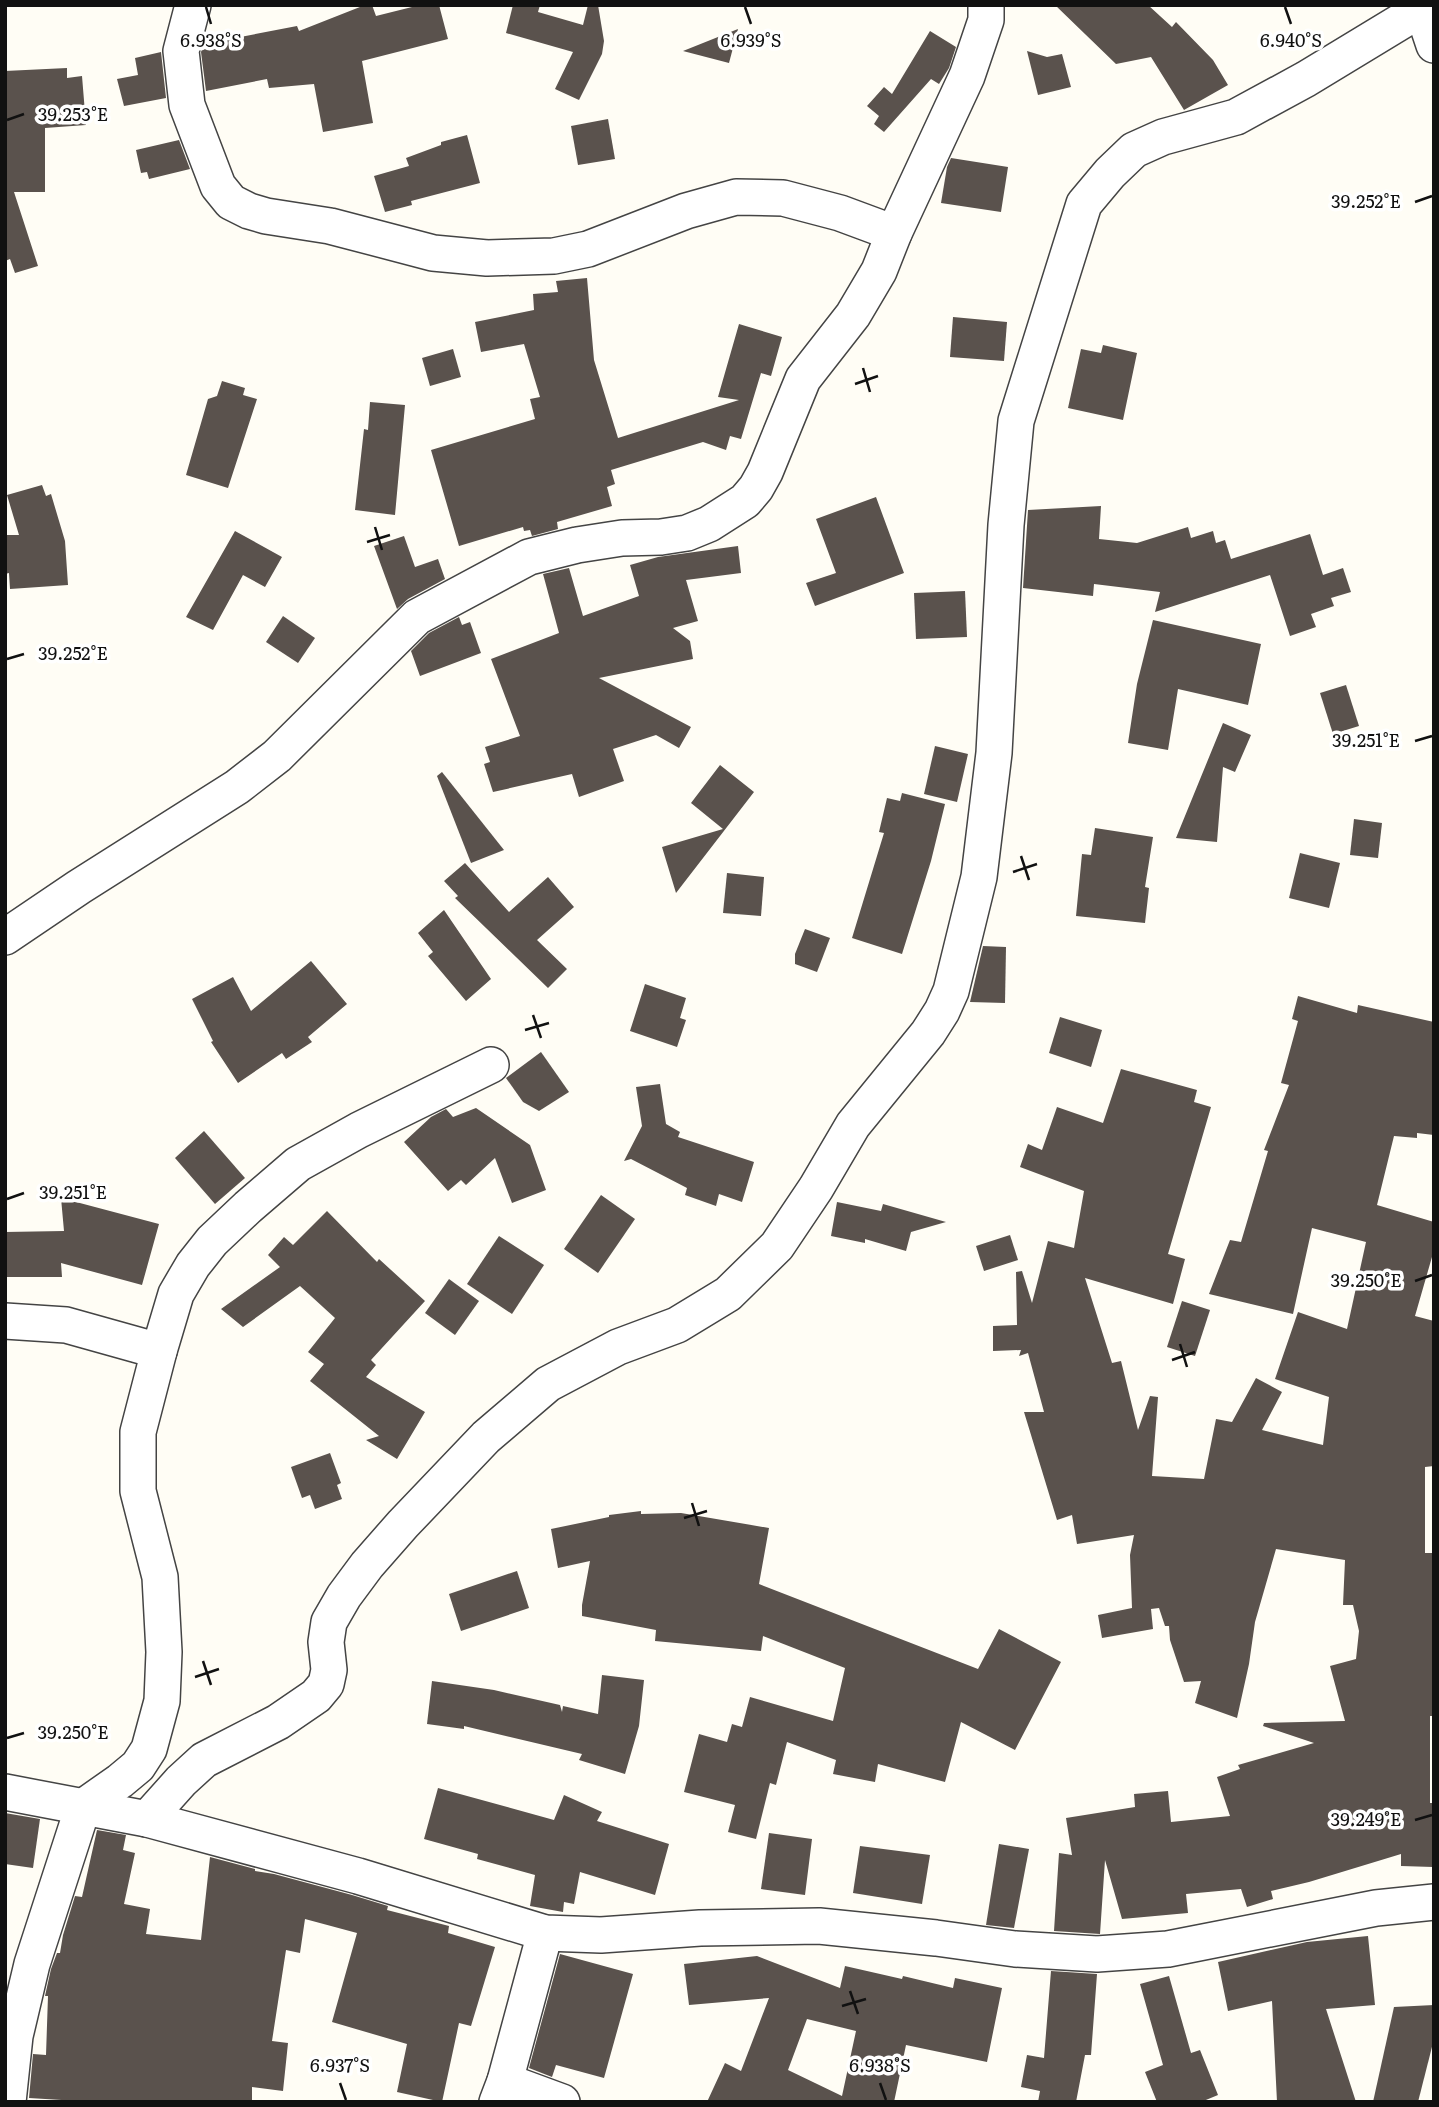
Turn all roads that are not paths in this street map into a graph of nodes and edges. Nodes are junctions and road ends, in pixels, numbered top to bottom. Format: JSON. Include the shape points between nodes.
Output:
{"nodes":[{"id":1,"x":193,"y":5,"type":"edge"},
{"id":2,"x":986,"y":5,"type":"edge"},
{"id":3,"x":1425,"y":7,"type":"edge"},
{"id":4,"x":1434,"y":45,"type":"edge"},
{"id":5,"x":894,"y":233,"type":"junction"},
{"id":6,"x":5,"y":937,"type":"edge"},
{"id":7,"x":491,"y":1065,"type":"dead end"},
{"id":8,"x":5,"y":1321,"type":"edge"},
{"id":9,"x":159,"y":1351,"type":"junction"},
{"id":10,"x":5,"y":1792,"type":"edge"},
{"id":11,"x":83,"y":1807,"type":"junction"},
{"id":12,"x":147,"y":1819,"type":"junction"},
{"id":13,"x":1434,"y":1902,"type":"edge"},
{"id":14,"x":545,"y":1933,"type":"junction"},
{"id":15,"x":501,"y":2091,"type":"edge"},
{"id":16,"x":8,"y":2102,"type":"edge"},
{"id":17,"x":562,"y":2102,"type":"edge"}],
"edges":[{"from":1,"to":5,"type":"street","via":[[180,51],[187,105],[218,186],[231,202],[249,211],[432,253],[487,258],[554,256],[588,249],[736,197],[783,198]]},
{"from":2,"to":5,"type":"street","via":[[986,20],[967,76]]},
{"from":3,"to":4,"type":"street"},
{"from":3,"to":12,"type":"street","via":[[1236,117],[1134,150],[1084,204],[1016,421],[994,753],[979,877],[951,991],[928,1033],[853,1125],[776,1246],[729,1294],[677,1325],[618,1347],[548,1384],[486,1437],[403,1524],[344,1596],[329,1622],[329,1670],[326,1684],[316,1696],[278,1722],[204,1760]]},
{"from":5,"to":6,"type":"street","via":[[879,271],[853,315],[803,380],[765,472],[745,501],[687,533],[622,538],[529,557],[417,617],[277,756],[237,787]]},
{"from":7,"to":9,"type":"street","via":[[298,1164],[248,1207],[193,1265],[176,1294]]},
{"from":8,"to":9,"type":"street","via":[[66,1325]]},
{"from":9,"to":11,"type":"street","via":[[138,1432],[138,1490],[160,1577],[162,1701],[149,1749],[138,1766]]},
{"from":10,"to":11,"type":"street"},
{"from":11,"to":12,"type":"street"},
{"from":11,"to":16,"type":"street","via":[[32,1964],[15,2036]]},
{"from":12,"to":14,"type":"street"},
{"from":13,"to":14,"type":"street","via":[[1376,1908],[1168,1950],[1097,1955],[819,1926]]},
{"from":14,"to":15,"type":"street"},
{"from":15,"to":17,"type":"street"}]}
